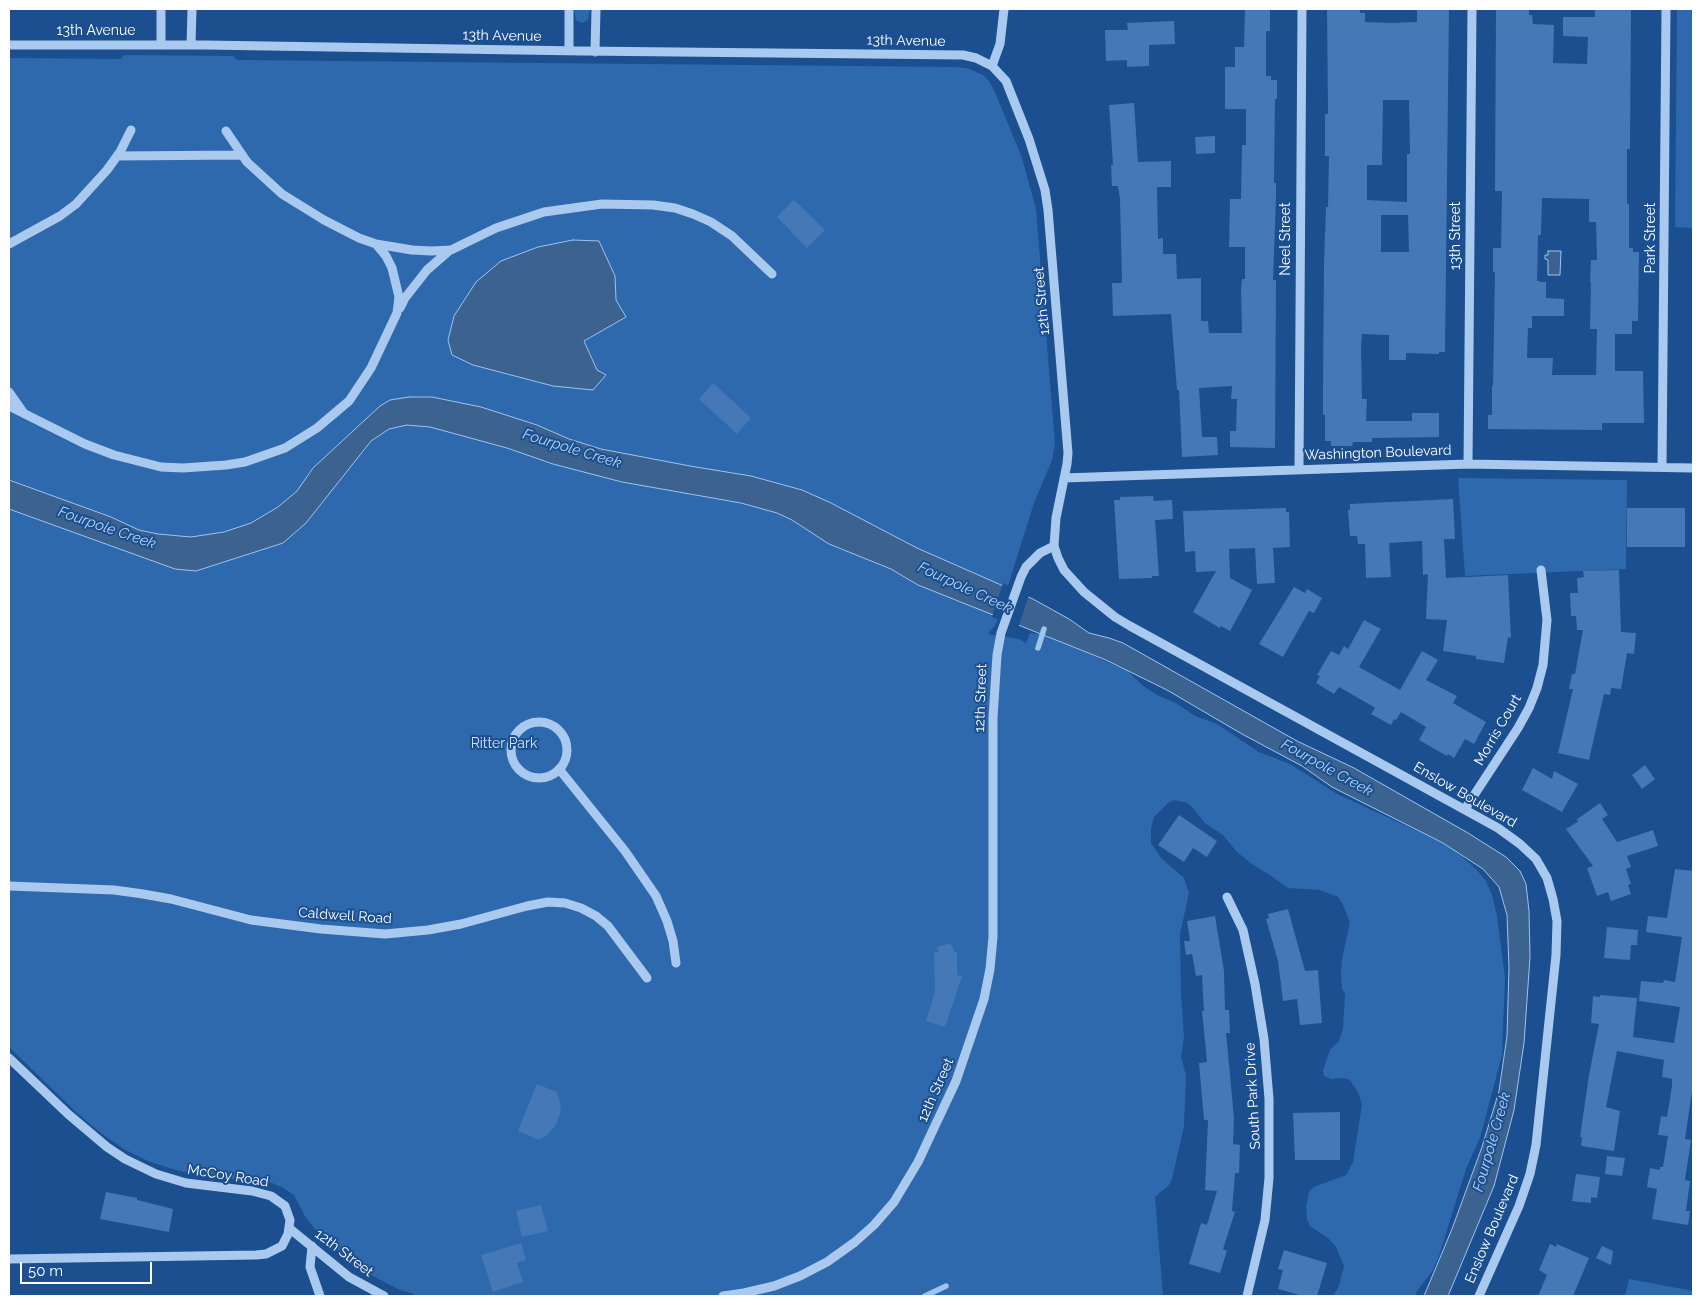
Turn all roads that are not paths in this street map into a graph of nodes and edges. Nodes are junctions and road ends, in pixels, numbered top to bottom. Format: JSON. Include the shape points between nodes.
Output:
{"nodes":[{"id":1,"x":162,"y":9,"type":"edge"},
{"id":2,"x":192,"y":9,"type":"edge"},
{"id":3,"x":569,"y":9,"type":"edge"},
{"id":4,"x":596,"y":9,"type":"edge"},
{"id":5,"x":1004,"y":9,"type":"edge"},
{"id":6,"x":1302,"y":9,"type":"edge"},
{"id":7,"x":1472,"y":9,"type":"edge"},
{"id":8,"x":1666,"y":9,"type":"edge"},
{"id":9,"x":9,"y":44,"type":"edge"},
{"id":10,"x":161,"y":45,"type":"junction"},
{"id":11,"x":191,"y":45,"type":"junction"},
{"id":12,"x":568,"y":51,"type":"junction"},
{"id":13,"x":595,"y":52,"type":"junction"},
{"id":14,"x":992,"y":66,"type":"junction"},
{"id":15,"x":131,"y":130,"type":"dead end"},
{"id":16,"x":226,"y":131,"type":"dead end"},
{"id":17,"x":242,"y":155,"type":"junction"},
{"id":18,"x":117,"y":156,"type":"junction"},
{"id":19,"x":9,"y":244,"type":"edge"},
{"id":20,"x":376,"y":244,"type":"junction"},
{"id":21,"x":451,"y":250,"type":"junction"},
{"id":22,"x":772,"y":274,"type":"dead end"},
{"id":23,"x":397,"y":313,"type":"junction"},
{"id":24,"x":9,"y":392,"type":"edge"},
{"id":25,"x":9,"y":406,"type":"edge"},
{"id":26,"x":24,"y":414,"type":"junction"},
{"id":27,"x":1468,"y":464,"type":"junction"},
{"id":28,"x":1662,"y":467,"type":"junction"},
{"id":29,"x":1693,"y":468,"type":"edge"},
{"id":30,"x":1299,"y":469,"type":"junction"},
{"id":31,"x":1064,"y":478,"type":"junction"},
{"id":32,"x":1054,"y":546,"type":"junction"},
{"id":33,"x":1540,"y":570,"type":"dead end"},
{"id":34,"x":559,"y":769,"type":"junction"},
{"id":35,"x":1465,"y":809,"type":"junction"},
{"id":36,"x":9,"y":886,"type":"edge"},
{"id":37,"x":1227,"y":897,"type":"dead end"},
{"id":38,"x":676,"y":964,"type":"dead end"},
{"id":39,"x":647,"y":978,"type":"dead end"},
{"id":40,"x":9,"y":1058,"type":"edge"},
{"id":41,"x":289,"y":1228,"type":"junction"},
{"id":42,"x":312,"y":1246,"type":"junction"},
{"id":43,"x":9,"y":1259,"type":"edge"},
{"id":44,"x":320,"y":1296,"type":"edge"},
{"id":45,"x":384,"y":1296,"type":"edge"},
{"id":46,"x":723,"y":1296,"type":"edge"},
{"id":47,"x":1247,"y":1296,"type":"edge"},
{"id":48,"x":1479,"y":1296,"type":"edge"}],
"edges":[{"from":1,"to":10,"type":"street"},
{"from":2,"to":11,"type":"street"},
{"from":3,"to":12,"type":"street"},
{"from":4,"to":13,"type":"street"},
{"from":5,"to":14,"type":"street","via":[[1000,44]]},
{"from":6,"to":30,"type":"street","name":"Neel Street"},
{"from":7,"to":27,"type":"street","name":"13th Street"},
{"from":8,"to":28,"type":"street","name":"Park Street"},
{"from":9,"to":10,"type":"street","name":"13th Avenue"},
{"from":10,"to":11,"type":"street","name":"13th Avenue"},
{"from":11,"to":12,"type":"street","name":"13th Avenue"},
{"from":12,"to":13,"type":"street","name":"13th Avenue"},
{"from":13,"to":14,"type":"street","name":"13th Avenue","via":[[963,55]]},
{"from":14,"to":31,"type":"street","name":"12th Street","via":[[1008,88],[1029,139],[1044,190],[1068,453]]},
{"from":15,"to":18,"type":"street"},
{"from":16,"to":17,"type":"street"},
{"from":17,"to":18,"type":"street"},
{"from":17,"to":20,"type":"street","via":[[259,174],[295,203]]},
{"from":18,"to":19,"type":"street","via":[[76,204]]},
{"from":20,"to":21,"type":"street","via":[[431,252]]},
{"from":20,"to":23,"type":"street","via":[[392,268],[399,297]]},
{"from":21,"to":22,"type":"street","via":[[496,228],[544,212],[602,204],[653,205],[684,211],[711,222],[732,236]]},
{"from":21,"to":23,"type":"street","via":[[427,270]]},
{"from":23,"to":26,"type":"street","via":[[362,383],[349,401],[317,428],[285,448],[245,462],[183,468],[139,462],[85,444]]},
{"from":24,"to":26,"type":"street"},
{"from":25,"to":26,"type":"street"},
{"from":27,"to":28,"type":"street","name":"Washington Boulevard"},
{"from":27,"to":30,"type":"street","name":"Washington Boulevard"},
{"from":28,"to":29,"type":"street","name":"Washington Boulevard"},
{"from":30,"to":31,"type":"street","name":"Washington Boulevard"},
{"from":31,"to":32,"type":"street","name":"12th Street"},
{"from":32,"to":35,"type":"street","name":"Enslow Boulevard","via":[[1058,558],[1076,584],[1115,616]]},
{"from":32,"to":46,"type":"street","name":"12th Street","via":[[1030,562],[1021,577],[1002,633],[995,674],[994,906],[990,969],[982,1008],[956,1082],[918,1162],[894,1202],[874,1225],[827,1262],[800,1276],[774,1286]]},
{"from":33,"to":35,"type":"street","name":"Morris Court","via":[[1547,620],[1543,665],[1537,688],[1518,728]]},
{"from":34,"to":34,"type":"street","via":[[567,752],[562,733],[555,726],[536,722],[518,730],[513,738],[512,758],[523,773],[542,778]]},
{"from":34,"to":38,"type":"street","via":[[625,851],[656,896],[667,921]]},
{"from":35,"to":48,"type":"street","name":"Enslow Boulevard","via":[[1498,828],[1536,859],[1547,878],[1557,922],[1536,1145],[1530,1174]]},
{"from":36,"to":39,"type":"street","name":"Caldwell Road","via":[[114,890],[171,899],[251,920],[385,934],[461,924],[548,902],[565,903],[582,908],[608,926]]},
{"from":37,"to":47,"type":"street","name":"South Park Drive","via":[[1243,930],[1255,984],[1269,1099],[1270,1146],[1265,1220]]},
{"from":40,"to":41,"type":"street","name":"McCoy Road","via":[[68,1114],[125,1159],[156,1174],[186,1183],[271,1196],[289,1213]]},
{"from":41,"to":42,"type":"street","name":"12th Street"},
{"from":41,"to":43,"type":"street","via":[[282,1246],[266,1254]]},
{"from":42,"to":44,"type":"street","via":[[310,1267]]},
{"from":42,"to":45,"type":"street","name":"12th Street","via":[[349,1277]]}]}
